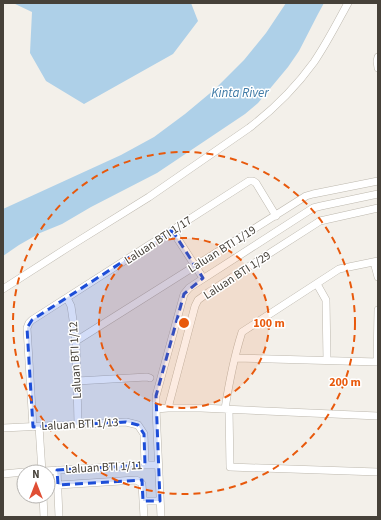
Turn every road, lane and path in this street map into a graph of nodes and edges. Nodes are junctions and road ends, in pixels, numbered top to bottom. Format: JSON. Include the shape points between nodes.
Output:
{"nodes":[{"id":1,"x":348,"y":3,"type":"edge"},
{"id":2,"x":378,"y":57,"type":"edge"},
{"id":3,"x":378,"y":68,"type":"edge"},
{"id":4,"x":378,"y":181,"type":"edge"},
{"id":5,"x":378,"y":194,"type":"edge"},
{"id":6,"x":378,"y":208,"type":"edge"},
{"id":7,"x":276,"y":216,"type":"junction"},
{"id":8,"x":172,"y":230,"type":"junction"},
{"id":9,"x":376,"y":262,"type":"edge"},
{"id":10,"x":196,"y":266,"type":"junction"},
{"id":11,"x":378,"y":277,"type":"edge"},
{"id":12,"x":203,"y":278,"type":"junction"},
{"id":13,"x":317,"y":284,"type":"junction"},
{"id":14,"x":3,"y":289,"type":"edge"},
{"id":15,"x":67,"y":298,"type":"junction"},
{"id":16,"x":378,"y":310,"type":"edge"},
{"id":17,"x":76,"y":341,"type":"junction"},
{"id":18,"x":235,"y":358,"type":"junction"},
{"id":19,"x":327,"y":360,"type":"junction"},
{"id":20,"x":378,"y":362,"type":"edge"},
{"id":21,"x":150,"y":378,"type":"dead end"},
{"id":22,"x":77,"y":381,"type":"junction"},
{"id":23,"x":168,"y":408,"type":"junction"},
{"id":24,"x":227,"y":409,"type":"junction"},
{"id":25,"x":156,"y":410,"type":"junction"},
{"id":26,"x":378,"y":416,"type":"edge"},
{"id":27,"x":78,"y":424,"type":"junction"},
{"id":28,"x":36,"y":426,"type":"junction"},
{"id":29,"x":3,"y":428,"type":"edge"},
{"id":30,"x":41,"y":464,"type":"edge"},
{"id":31,"x":145,"y":465,"type":"junction"},
{"id":32,"x":158,"y":465,"type":"junction"},
{"id":33,"x":57,"y":470,"type":"joint"},
{"id":34,"x":378,"y":472,"type":"edge"},
{"id":35,"x":16,"y":473,"type":"edge"},
{"id":36,"x":3,"y":474,"type":"edge"},
{"id":37,"x":58,"y":484,"type":"junction"},
{"id":38,"x":143,"y":501,"type":"junction"},
{"id":39,"x":160,"y":501,"type":"junction"},
{"id":40,"x":43,"y":504,"type":"edge"},
{"id":41,"x":44,"y":517,"type":"edge"},
{"id":42,"x":59,"y":517,"type":"edge"},
{"id":43,"x":144,"y":517,"type":"edge"},
{"id":44,"x":161,"y":517,"type":"edge"}],
"edges":[{"from":1,"to":14,"type":"street","via":[[314,62],[276,106],[262,118],[149,197]]},
{"from":2,"to":3,"type":"street"},
{"from":4,"to":7,"type":"street","name":"Laluan BTI 1/19","via":[[306,196]]},
{"from":5,"to":12,"type":"street","via":[[313,208]]},
{"from":6,"to":23,"type":"street","name":"Laluan BTI 1/29","via":[[320,221],[198,300]]},
{"from":7,"to":8,"type":"street","name":"Laluan BTI 1/17","via":[[256,183],[249,181]]},
{"from":7,"to":10,"type":"street","name":"Laluan BTI 1/19"},
{"from":8,"to":10,"type":"street"},
{"from":8,"to":15,"type":"street","name":"Laluan BTI 1/17"},
{"from":9,"to":11,"type":"street"},
{"from":9,"to":13,"type":"street","via":[[339,269]]},
{"from":10,"to":12,"type":"street"},
{"from":10,"to":17,"type":"street","name":"Laluan BTI 1/19"},
{"from":12,"to":25,"type":"street","via":[[184,294],[156,396]]},
{"from":13,"to":18,"type":"street","via":[[242,332]]},
{"from":13,"to":19,"type":"street","via":[[326,300]]},
{"from":15,"to":17,"type":"street","name":"Laluan BTI 1/12","via":[[71,306]]},
{"from":15,"to":28,"type":"street","name":"Laluan BTI 1/17","via":[[29,323]]},
{"from":16,"to":20,"type":"street"},
{"from":17,"to":22,"type":"street","name":"Laluan BTI 1/12"},
{"from":18,"to":19,"type":"street"},
{"from":18,"to":24,"type":"street","via":[[228,388]]},
{"from":19,"to":20,"type":"street"},
{"from":21,"to":22,"type":"street"},
{"from":22,"to":27,"type":"street","name":"Laluan BTI 1/12"},
{"from":23,"to":24,"type":"street"},
{"from":23,"to":25,"type":"street"},
{"from":24,"to":26,"type":"street"},
{"from":24,"to":34,"type":"street","via":[[230,467]]},
{"from":25,"to":32,"type":"street"},
{"from":27,"to":28,"type":"street","name":"Laluan BTI 1/13"},
{"from":27,"to":31,"type":"street","name":"Laluan BTI 1/13","via":[[126,422],[138,425],[144,434]]},
{"from":28,"to":29,"type":"street","name":"Laluan BTI 1/13"},
{"from":28,"to":30,"type":"street"},
{"from":31,"to":32,"type":"street","name":"Laluan BTI 1/11"},
{"from":31,"to":33,"type":"street","name":"Laluan BTI 1/11"},
{"from":32,"to":39,"type":"street"},
{"from":33,"to":37,"type":"street"},
{"from":35,"to":36,"type":"street","name":"Laluan BTI 1/11"},
{"from":37,"to":38,"type":"street","via":[[136,480],[142,484]]},
{"from":37,"to":42,"type":"street"},
{"from":38,"to":39,"type":"street"},
{"from":38,"to":43,"type":"street"},
{"from":39,"to":44,"type":"street"},
{"from":40,"to":41,"type":"street"}]}
